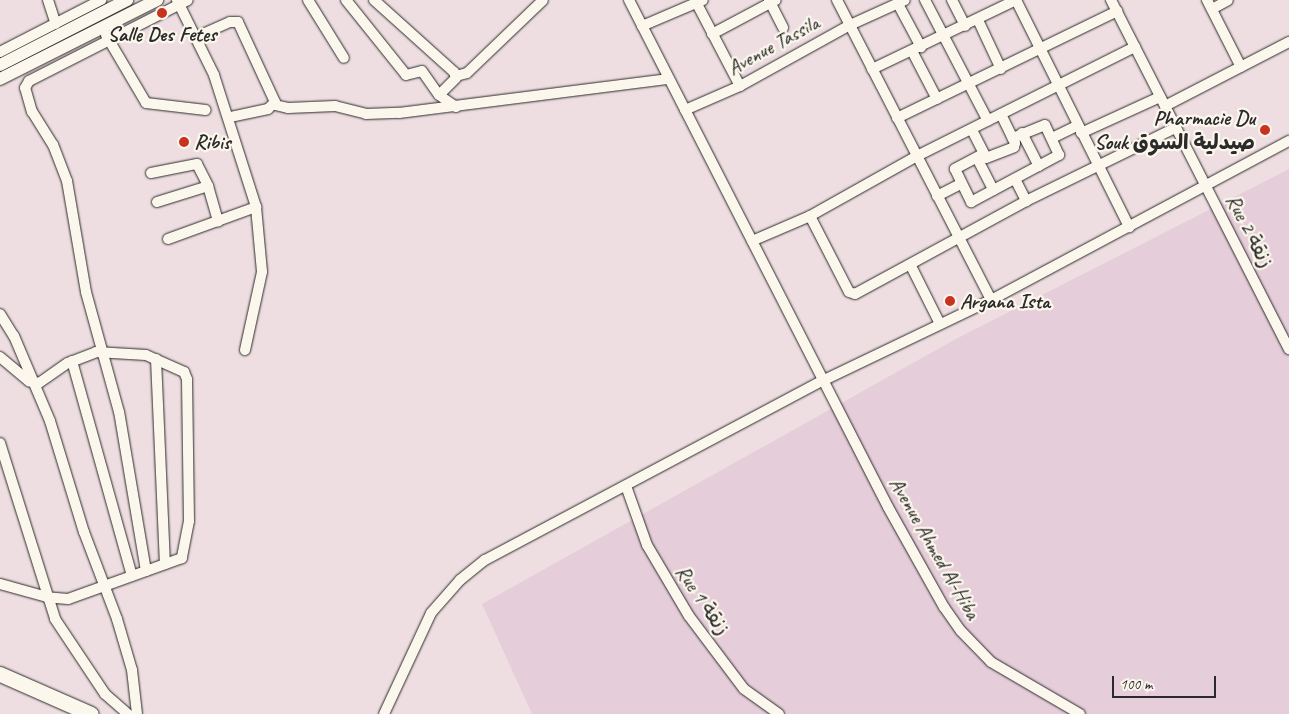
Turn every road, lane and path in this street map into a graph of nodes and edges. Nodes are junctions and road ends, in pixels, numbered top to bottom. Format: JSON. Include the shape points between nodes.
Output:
{"nodes":[{"id":1,"x":48,"y":0,"type":"edge"},
{"id":2,"x":101,"y":0,"type":"edge"},
{"id":3,"x":127,"y":0,"type":"edge"},
{"id":4,"x":156,"y":0,"type":"edge"},
{"id":5,"x":308,"y":0,"type":"edge"},
{"id":6,"x":346,"y":0,"type":"edge"},
{"id":7,"x":374,"y":0,"type":"edge"},
{"id":8,"x":543,"y":0,"type":"edge"},
{"id":9,"x":629,"y":0,"type":"edge"},
{"id":10,"x":837,"y":0,"type":"edge"},
{"id":11,"x":925,"y":0,"type":"edge"},
{"id":12,"x":952,"y":0,"type":"edge"},
{"id":13,"x":1016,"y":0,"type":"edge"},
{"id":14,"x":1111,"y":0,"type":"edge"},
{"id":15,"x":1228,"y":0,"type":"edge"},
{"id":16,"x":181,"y":1,"type":"edge"},
{"id":17,"x":698,"y":1,"type":"edge"},
{"id":18,"x":772,"y":1,"type":"edge"},
{"id":19,"x":902,"y":2,"type":"edge"},
{"id":20,"x":1209,"y":5,"type":"edge"},
{"id":21,"x":1117,"y":11,"type":"junction"},
{"id":22,"x":978,"y":20,"type":"junction"},
{"id":23,"x":56,"y":24,"type":"junction"},
{"id":24,"x":850,"y":25,"type":"junction"},
{"id":25,"x":642,"y":26,"type":"junction"},
{"id":26,"x":965,"y":26,"type":"junction"},
{"id":27,"x":102,"y":28,"type":"junction"},
{"id":28,"x":783,"y":28,"type":"dead end"},
{"id":29,"x":712,"y":34,"type":"junction"},
{"id":30,"x":944,"y":35,"type":"junction"},
{"id":31,"x":196,"y":36,"type":"junction"},
{"id":32,"x":109,"y":40,"type":"junction"},
{"id":33,"x":1289,"y":42,"type":"edge"},
{"id":34,"x":1135,"y":47,"type":"junction"},
{"id":35,"x":916,"y":49,"type":"junction"},
{"id":36,"x":1040,"y":49,"type":"junction"},
{"id":37,"x":0,"y":52,"type":"edge"},
{"id":38,"x":344,"y":58,"type":"dead end"},
{"id":39,"x":0,"y":65,"type":"edge"},
{"id":40,"x":1242,"y":67,"type":"junction"},
{"id":41,"x":872,"y":69,"type":"junction"},
{"id":42,"x":1002,"y":69,"type":"junction"},
{"id":43,"x":456,"y":76,"type":"junction"},
{"id":44,"x":0,"y":79,"type":"edge"},
{"id":45,"x":669,"y":79,"type":"junction"},
{"id":46,"x":969,"y":84,"type":"junction"},
{"id":47,"x":1057,"y":85,"type":"junction"},
{"id":48,"x":740,"y":86,"type":"junction"},
{"id":49,"x":439,"y":95,"type":"junction"},
{"id":50,"x":936,"y":99,"type":"junction"},
{"id":51,"x":1163,"y":102,"type":"junction"},
{"id":52,"x":275,"y":105,"type":"junction"},
{"id":53,"x":456,"y":107,"type":"junction"},
{"id":54,"x":206,"y":110,"type":"dead end"},
{"id":55,"x":686,"y":110,"type":"junction"},
{"id":56,"x":1001,"y":114,"type":"junction"},
{"id":57,"x":230,"y":117,"type":"junction"},
{"id":58,"x":897,"y":118,"type":"junction"},
{"id":59,"x":988,"y":121,"type":"junction"},
{"id":60,"x":1175,"y":128,"type":"junction"},
{"id":61,"x":1080,"y":129,"type":"junction"},
{"id":62,"x":972,"y":130,"type":"junction"},
{"id":63,"x":1018,"y":135,"type":"junction"},
{"id":64,"x":1052,"y":138,"type":"junction"},
{"id":65,"x":1289,"y":141,"type":"edge"},
{"id":66,"x":917,"y":156,"type":"junction"},
{"id":67,"x":980,"y":156,"type":"junction"},
{"id":68,"x":1039,"y":166,"type":"junction"},
{"id":69,"x":1098,"y":167,"type":"junction"},
{"id":70,"x":151,"y":173,"type":"dead end"},
{"id":71,"x":1015,"y":178,"type":"junction"},
{"id":72,"x":961,"y":184,"type":"junction"},
{"id":73,"x":1204,"y":184,"type":"junction"},
{"id":74,"x":208,"y":186,"type":"junction"},
{"id":75,"x":993,"y":190,"type":"junction"},
{"id":76,"x":938,"y":196,"type":"junction"},
{"id":77,"x":1026,"y":201,"type":"junction"},
{"id":78,"x":157,"y":202,"type":"dead end"},
{"id":79,"x":256,"y":207,"type":"junction"},
{"id":80,"x":810,"y":216,"type":"junction"},
{"id":81,"x":218,"y":222,"type":"junction"},
{"id":82,"x":1129,"y":226,"type":"junction"},
{"id":83,"x":959,"y":237,"type":"junction"},
{"id":84,"x":168,"y":239,"type":"dead end"},
{"id":85,"x":752,"y":241,"type":"junction"},
{"id":86,"x":911,"y":266,"type":"junction"},
{"id":87,"x":991,"y":300,"type":"junction"},
{"id":88,"x":0,"y":314,"type":"edge"},
{"id":89,"x":940,"y":324,"type":"junction"},
{"id":90,"x":1289,"y":349,"type":"edge"},
{"id":91,"x":245,"y":350,"type":"dead end"},
{"id":92,"x":104,"y":352,"type":"junction"},
{"id":93,"x":0,"y":357,"type":"edge"},
{"id":94,"x":156,"y":359,"type":"junction"},
{"id":95,"x":72,"y":361,"type":"junction"},
{"id":96,"x":824,"y":380,"type":"junction"},
{"id":97,"x":36,"y":383,"type":"junction"},
{"id":98,"x":0,"y":443,"type":"edge"},
{"id":99,"x":626,"y":486,"type":"junction"},
{"id":100,"x":165,"y":564,"type":"junction"},
{"id":101,"x":146,"y":571,"type":"junction"},
{"id":102,"x":132,"y":576,"type":"junction"},
{"id":103,"x":0,"y":584,"type":"edge"},
{"id":104,"x":104,"y":587,"type":"junction"},
{"id":105,"x":47,"y":597,"type":"junction"},
{"id":106,"x":0,"y":674,"type":"edge"},
{"id":107,"x":0,"y":683,"type":"edge"},
{"id":108,"x":70,"y":714,"type":"edge"},
{"id":109,"x":91,"y":714,"type":"edge"},
{"id":110,"x":128,"y":714,"type":"edge"},
{"id":111,"x":137,"y":714,"type":"edge"},
{"id":112,"x":384,"y":714,"type":"edge"},
{"id":113,"x":779,"y":714,"type":"edge"},
{"id":114,"x":1080,"y":714,"type":"edge"}],
"edges":[{"from":1,"to":23,"type":"street"},
{"from":2,"to":23,"type":"street"},
{"from":3,"to":39,"type":"main road"},
{"from":4,"to":27,"type":"main road"},
{"from":5,"to":38,"type":"street"},
{"from":6,"to":49,"type":"street","via":[[406,75],[422,71]]},
{"from":7,"to":43,"type":"street"},
{"from":8,"to":43,"type":"street","via":[[467,73]]},
{"from":9,"to":25,"type":"street","name":"Avenue Ahmed Al-Hiba"},
{"from":10,"to":24,"type":"street"},
{"from":11,"to":30,"type":"street"},
{"from":12,"to":26,"type":"street"},
{"from":13,"to":22,"type":"street"},
{"from":13,"to":36,"type":"street"},
{"from":14,"to":21,"type":"street","name":"Rue 2 زنقة"},
{"from":15,"to":20,"type":"street"},
{"from":16,"to":31,"type":"street"},
{"from":16,"to":32,"type":"street"},
{"from":17,"to":25,"type":"street"},
{"from":17,"to":29,"type":"street"},
{"from":18,"to":28,"type":"street"},
{"from":18,"to":29,"type":"street"},
{"from":19,"to":24,"type":"street","name":"Avenue Tassila"},
{"from":19,"to":35,"type":"street"},
{"from":20,"to":40,"type":"street"},
{"from":21,"to":34,"type":"street","name":"Rue 2 زنقة"},
{"from":21,"to":36,"type":"street"},
{"from":22,"to":26,"type":"street"},
{"from":22,"to":42,"type":"street"},
{"from":23,"to":37,"type":"street"},
{"from":24,"to":41,"type":"street"},
{"from":24,"to":48,"type":"street","name":"Avenue Tassila"},
{"from":25,"to":45,"type":"street","name":"Avenue Ahmed Al-Hiba"},
{"from":26,"to":30,"type":"street"},
{"from":27,"to":32,"type":"street"},
{"from":27,"to":44,"type":"main road"},
{"from":29,"to":48,"type":"street"},
{"from":30,"to":35,"type":"street"},
{"from":30,"to":46,"type":"street"},
{"from":31,"to":52,"type":"street","via":[[230,22],[238,22]]},
{"from":31,"to":57,"type":"street"},
{"from":32,"to":54,"type":"street","via":[[146,103]]},
{"from":32,"to":92,"type":"street","via":[[29,80],[25,88],[32,112],[53,145],[67,181],[86,292]]},
{"from":33,"to":40,"type":"street"},
{"from":34,"to":47,"type":"street"},
{"from":34,"to":51,"type":"street","name":"Rue 2 زنقة"},
{"from":35,"to":41,"type":"street"},
{"from":35,"to":50,"type":"street"},
{"from":36,"to":42,"type":"street"},
{"from":36,"to":47,"type":"street"},
{"from":40,"to":51,"type":"street"},
{"from":41,"to":58,"type":"street"},
{"from":42,"to":46,"type":"street"},
{"from":43,"to":49,"type":"street"},
{"from":45,"to":53,"type":"street"},
{"from":45,"to":55,"type":"street","name":"Avenue Ahmed Al-Hiba"},
{"from":46,"to":50,"type":"street"},
{"from":46,"to":59,"type":"street"},
{"from":47,"to":56,"type":"street"},
{"from":47,"to":61,"type":"street"},
{"from":48,"to":55,"type":"street","name":"Avenue Tassila"},
{"from":49,"to":53,"type":"street"},
{"from":50,"to":58,"type":"street"},
{"from":51,"to":60,"type":"street","name":"Rue 2 زنقة"},
{"from":51,"to":61,"type":"street"},
{"from":52,"to":53,"type":"street","via":[[288,108],[335,106],[366,114]]},
{"from":52,"to":57,"type":"street"},
{"from":55,"to":85,"type":"street","name":"Avenue Ahmed Al-Hiba"},
{"from":56,"to":59,"type":"street"},
{"from":56,"to":63,"type":"street"},
{"from":57,"to":79,"type":"street","via":[[230,129]]},
{"from":58,"to":66,"type":"street"},
{"from":59,"to":62,"type":"street"},
{"from":60,"to":69,"type":"street"},
{"from":60,"to":73,"type":"street","name":"Rue 2 زنقة"},
{"from":61,"to":64,"type":"street"},
{"from":61,"to":69,"type":"street"},
{"from":62,"to":66,"type":"street"},
{"from":62,"to":67,"type":"street"},
{"from":63,"to":64,"type":"street","via":[[1043,124]]},
{"from":63,"to":67,"type":"street","via":[[1014,147],[989,158]]},
{"from":63,"to":68,"type":"street"},
{"from":64,"to":68,"type":"street","via":[[1059,155]]},
{"from":65,"to":73,"type":"street"},
{"from":66,"to":76,"type":"street"},
{"from":66,"to":80,"type":"street"},
{"from":67,"to":72,"type":"street","via":[[955,168]]},
{"from":67,"to":75,"type":"street"},
{"from":68,"to":71,"type":"street"},
{"from":69,"to":77,"type":"street"},
{"from":69,"to":82,"type":"street"},
{"from":70,"to":74,"type":"street","via":[[197,164]]},
{"from":71,"to":75,"type":"street"},
{"from":71,"to":77,"type":"street"},
{"from":72,"to":75,"type":"street","via":[[971,202]]},
{"from":72,"to":76,"type":"street"},
{"from":73,"to":82,"type":"street"},
{"from":73,"to":90,"type":"street","name":"Rue 2 زنقة"},
{"from":74,"to":78,"type":"street"},
{"from":74,"to":81,"type":"street"},
{"from":76,"to":83,"type":"street"},
{"from":77,"to":83,"type":"street"},
{"from":79,"to":81,"type":"street"},
{"from":79,"to":91,"type":"street","via":[[262,272]]},
{"from":80,"to":85,"type":"street"},
{"from":80,"to":86,"type":"street","via":[[852,294]]},
{"from":81,"to":84,"type":"street"},
{"from":82,"to":87,"type":"street"},
{"from":83,"to":86,"type":"street"},
{"from":83,"to":87,"type":"street"},
{"from":85,"to":96,"type":"street","name":"Avenue Ahmed Al-Hiba"},
{"from":86,"to":89,"type":"street"},
{"from":87,"to":89,"type":"street"},
{"from":88,"to":97,"type":"street"},
{"from":89,"to":96,"type":"street"},
{"from":92,"to":94,"type":"street","via":[[128,352]]},
{"from":92,"to":95,"type":"street"},
{"from":92,"to":101,"type":"street","via":[[120,412]]},
{"from":93,"to":97,"type":"street"},
{"from":94,"to":100,"type":"street"},
{"from":94,"to":100,"type":"street","via":[[181,369],[187,379],[188,536],[183,556]]},
{"from":95,"to":97,"type":"street","via":[[42,383]]},
{"from":95,"to":102,"type":"street"},
{"from":96,"to":99,"type":"street"},
{"from":96,"to":114,"type":"street","name":"Avenue Ahmed Al-Hiba","via":[[908,546],[961,631],[991,662]]},
{"from":97,"to":104,"type":"street"},
{"from":98,"to":105,"type":"street"},
{"from":99,"to":112,"type":"street","via":[[501,550],[460,580],[431,613]]},
{"from":99,"to":113,"type":"street","name":"Rue 1 زنقة","via":[[647,545],[688,616],[744,689]]},
{"from":100,"to":101,"type":"street"},
{"from":101,"to":102,"type":"street"},
{"from":102,"to":104,"type":"street"},
{"from":103,"to":105,"type":"street"},
{"from":104,"to":105,"type":"street","via":[[68,599]]},
{"from":104,"to":111,"type":"street","via":[[132,670]]},
{"from":105,"to":110,"type":"street","via":[[55,618],[91,676],[105,694]]},
{"from":106,"to":109,"type":"highway"},
{"from":107,"to":108,"type":"highway"}]}
